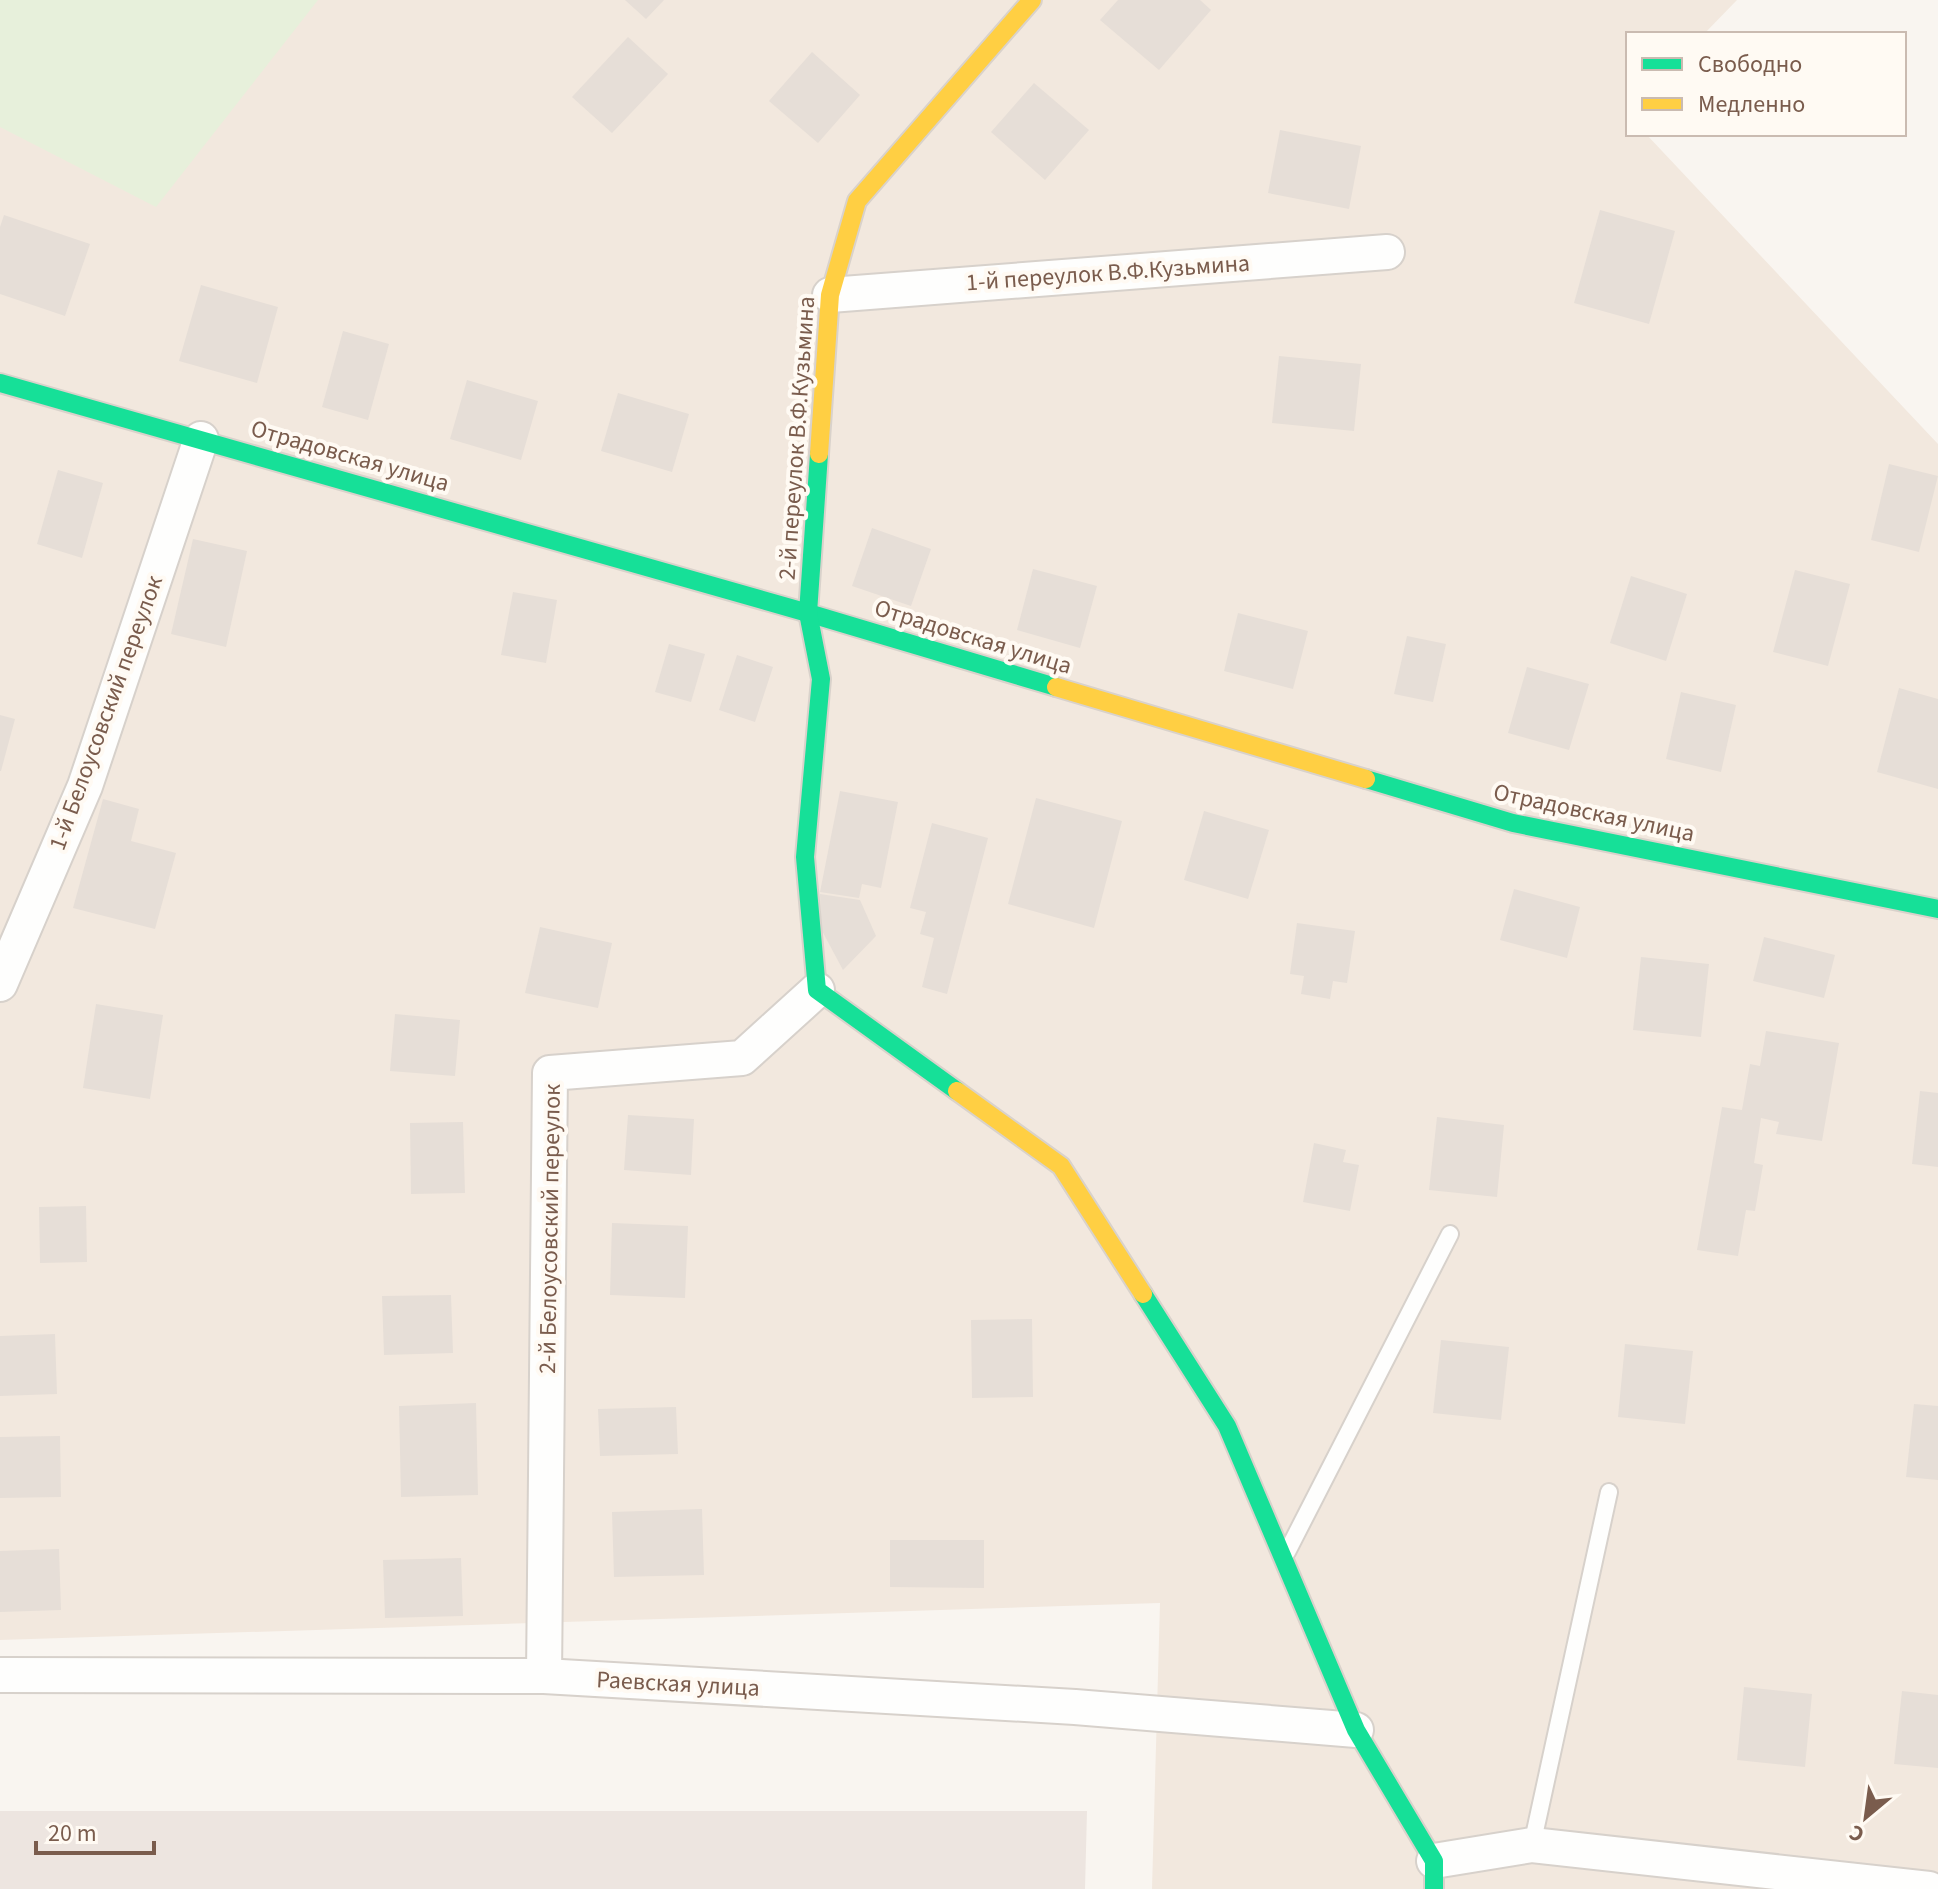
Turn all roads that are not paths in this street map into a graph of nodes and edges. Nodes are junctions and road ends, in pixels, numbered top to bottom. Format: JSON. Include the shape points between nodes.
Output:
{"nodes":[{"id":1,"x":1032,"y":0,"type":"edge"},
{"id":2,"x":1387,"y":252,"type":"dead end"},
{"id":3,"x":830,"y":295,"type":"junction"},
{"id":4,"x":0,"y":383,"type":"edge"},
{"id":5,"x":201,"y":439,"type":"junction"},
{"id":6,"x":808,"y":613,"type":"junction"},
{"id":7,"x":1938,"y":909,"type":"edge"},
{"id":8,"x":0,"y":984,"type":"edge"},
{"id":9,"x":817,"y":990,"type":"junction"},
{"id":10,"x":1450,"y":1234,"type":"dead end"},
{"id":11,"x":1609,"y":1492,"type":"dead end"},
{"id":12,"x":1285,"y":1557,"type":"junction"},
{"id":13,"x":0,"y":1675,"type":"edge"},
{"id":14,"x":544,"y":1676,"type":"junction"},
{"id":15,"x":1356,"y":1730,"type":"junction"},
{"id":16,"x":1532,"y":1845,"type":"junction"},
{"id":17,"x":1434,"y":1875,"type":"edge"},
{"id":18,"x":1929,"y":1889,"type":"edge"}],
"edges":[{"from":1,"to":3,"type":"street","name":"2-й переулок В.Ф.Кузьмина","via":[[857,201]]},
{"from":2,"to":3,"type":"street","name":"1-й переулок В.Ф.Кузьмина"},
{"from":3,"to":6,"type":"street","name":"2-й переулок В.Ф.Кузьмина"},
{"from":4,"to":5,"type":"street","name":"Отрадовская улица"},
{"from":5,"to":6,"type":"street","name":"Отрадовская улица"},
{"from":5,"to":8,"type":"street","name":"1-й Белоусовский переулок","via":[[85,786]]},
{"from":6,"to":7,"type":"street","name":"Отрадовская улица","via":[[1513,823]]},
{"from":6,"to":9,"type":"street","name":"2-й переулок В.Ф.Кузьмина","via":[[821,679],[805,857]]},
{"from":9,"to":12,"type":"street","via":[[1061,1166],[1227,1426]]},
{"from":9,"to":14,"type":"street","name":"2-й Белоусовский переулок","via":[[742,1058],[550,1073]]},
{"from":10,"to":12,"type":"lane"},
{"from":11,"to":16,"type":"lane"},
{"from":12,"to":15,"type":"street"},
{"from":13,"to":14,"type":"street","name":"Раевская улица"},
{"from":14,"to":15,"type":"street","name":"Раевская улица","via":[[1075,1707]]},
{"from":15,"to":17,"type":"street"},
{"from":16,"to":17,"type":"street"},
{"from":16,"to":18,"type":"street"}]}
